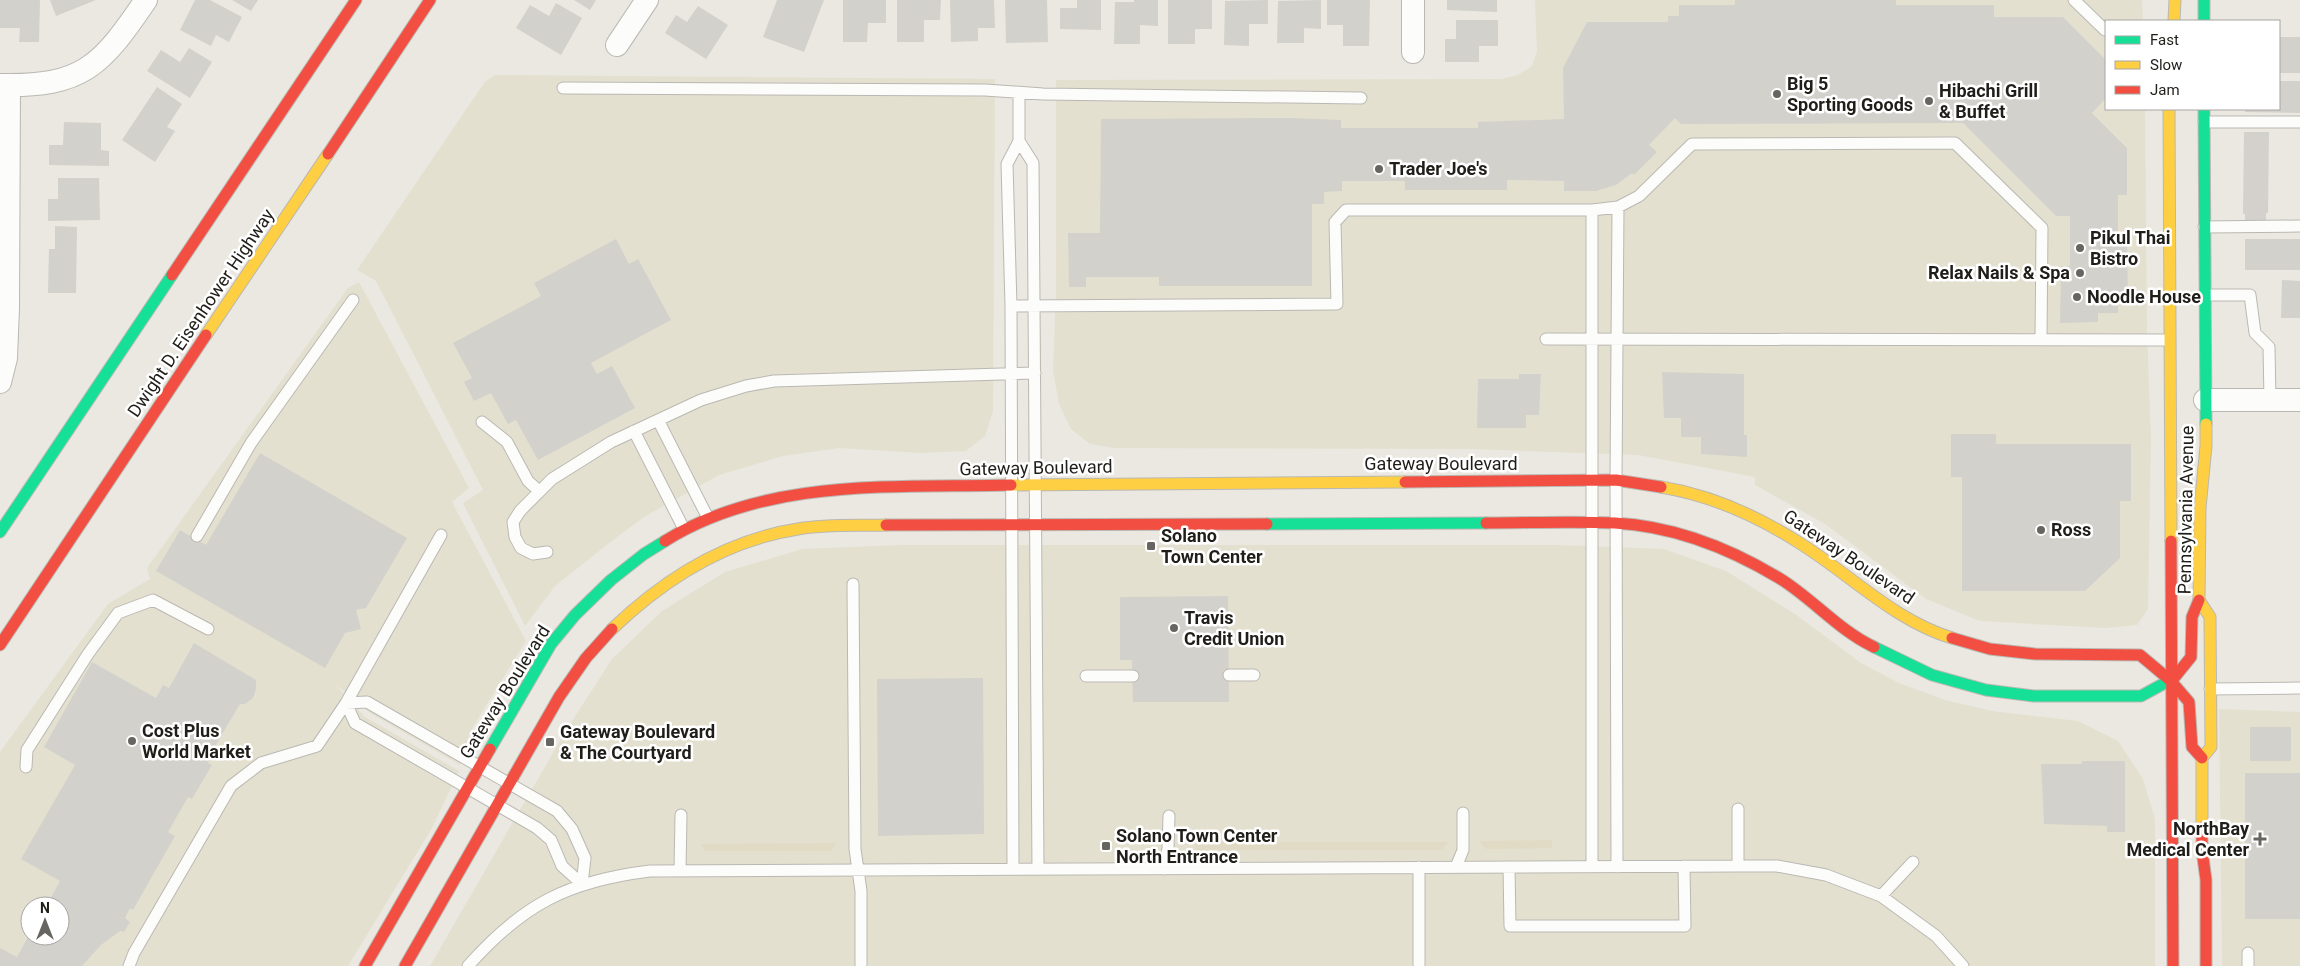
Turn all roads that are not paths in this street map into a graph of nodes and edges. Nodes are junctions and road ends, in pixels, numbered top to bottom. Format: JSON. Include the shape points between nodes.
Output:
{"nodes":[{"id":1,"x":146,"y":0,"type":"edge"},
{"id":2,"x":356,"y":0,"type":"edge"},
{"id":3,"x":430,"y":0,"type":"edge"},
{"id":4,"x":647,"y":0,"type":"edge"},
{"id":5,"x":1414,"y":0,"type":"edge"},
{"id":6,"x":2074,"y":0,"type":"edge"},
{"id":7,"x":2175,"y":0,"type":"edge"},
{"id":8,"x":2204,"y":0,"type":"edge"},
{"id":9,"x":2174,"y":20,"type":"edge"},
{"id":10,"x":2204,"y":20,"type":"edge"},
{"id":11,"x":2105,"y":30,"type":"edge"},
{"id":12,"x":617,"y":45,"type":"dead end"},
{"id":13,"x":1414,"y":52,"type":"dead end"},
{"id":14,"x":4,"y":85,"type":"edge"},
{"id":15,"x":563,"y":88,"type":"dead end"},
{"id":16,"x":1019,"y":93,"type":"junction"},
{"id":17,"x":1361,"y":98,"type":"dead end"},
{"id":18,"x":2169,"y":110,"type":"edge"},
{"id":19,"x":2204,"y":110,"type":"edge"},
{"id":20,"x":2204,"y":122,"type":"junction"},
{"id":21,"x":2300,"y":122,"type":"edge"},
{"id":22,"x":1019,"y":141,"type":"junction"},
{"id":23,"x":1618,"y":207,"type":"junction"},
{"id":24,"x":1592,"y":210,"type":"junction"},
{"id":25,"x":2300,"y":226,"type":"edge"},
{"id":26,"x":2204,"y":227,"type":"junction"},
{"id":27,"x":2169,"y":256,"type":"junction"},
{"id":28,"x":2182,"y":276,"type":"dead end"},
{"id":29,"x":2204,"y":295,"type":"junction"},
{"id":30,"x":353,"y":300,"type":"dead end"},
{"id":31,"x":1034,"y":305,"type":"junction"},
{"id":32,"x":1011,"y":306,"type":"junction"},
{"id":33,"x":4,"y":308,"type":"edge"},
{"id":34,"x":1546,"y":339,"type":"dead end"},
{"id":35,"x":1591,"y":339,"type":"junction"},
{"id":36,"x":1617,"y":339,"type":"junction"},
{"id":37,"x":2041,"y":340,"type":"junction"},
{"id":38,"x":2169,"y":340,"type":"junction"},
{"id":39,"x":1011,"y":373,"type":"junction"},
{"id":40,"x":1035,"y":373,"type":"junction"},
{"id":41,"x":0,"y":382,"type":"edge"},
{"id":42,"x":2270,"y":400,"type":"junction"},
{"id":43,"x":2300,"y":400,"type":"edge"},
{"id":44,"x":2194,"y":403,"type":"junction"},
{"id":45,"x":658,"y":420,"type":"junction"},
{"id":46,"x":482,"y":422,"type":"dead end"},
{"id":47,"x":2170,"y":427,"type":"junction"},
{"id":48,"x":634,"y":431,"type":"junction"},
{"id":49,"x":1591,"y":480,"type":"junction"},
{"id":50,"x":1616,"y":480,"type":"junction"},
{"id":51,"x":1036,"y":485,"type":"junction"},
{"id":52,"x":1011,"y":486,"type":"junction"},
{"id":53,"x":539,"y":491,"type":"junction"},
{"id":54,"x":708,"y":518,"type":"junction"},
{"id":55,"x":1591,"y":523,"type":"junction"},
{"id":56,"x":1616,"y":524,"type":"junction"},
{"id":57,"x":1012,"y":525,"type":"junction"},
{"id":58,"x":1037,"y":525,"type":"junction"},
{"id":59,"x":684,"y":529,"type":"junction"},
{"id":60,"x":0,"y":532,"type":"edge"},
{"id":61,"x":441,"y":535,"type":"dead end"},
{"id":62,"x":197,"y":536,"type":"dead end"},
{"id":63,"x":547,"y":552,"type":"dead end"},
{"id":64,"x":853,"y":584,"type":"dead end"},
{"id":65,"x":2199,"y":600,"type":"junction"},
{"id":66,"x":208,"y":629,"type":"dead end"},
{"id":67,"x":0,"y":645,"type":"edge"},
{"id":68,"x":1229,"y":675,"type":"dead end"},
{"id":69,"x":1254,"y":675,"type":"dead end"},
{"id":70,"x":1086,"y":676,"type":"dead end"},
{"id":71,"x":1133,"y":676,"type":"dead end"},
{"id":72,"x":2171,"y":681,"type":"junction"},
{"id":73,"x":2300,"y":688,"type":"edge"},
{"id":74,"x":2210,"y":689,"type":"junction"},
{"id":75,"x":346,"y":703,"type":"junction"},
{"id":76,"x":2202,"y":758,"type":"junction"},
{"id":77,"x":479,"y":766,"type":"junction"},
{"id":78,"x":26,"y":767,"type":"dead end"},
{"id":79,"x":510,"y":784,"type":"junction"},
{"id":80,"x":467,"y":788,"type":"junction"},
{"id":81,"x":498,"y":806,"type":"junction"},
{"id":82,"x":1738,"y":810,"type":"dead end"},
{"id":83,"x":1463,"y":813,"type":"dead end"},
{"id":84,"x":681,"y":815,"type":"dead end"},
{"id":85,"x":1169,"y":816,"type":"dead end"},
{"id":86,"x":1914,"y":862,"type":"dead end"},
{"id":87,"x":1592,"y":866,"type":"junction"},
{"id":88,"x":1684,"y":866,"type":"junction"},
{"id":89,"x":1738,"y":866,"type":"junction"},
{"id":90,"x":1456,"y":867,"type":"junction"},
{"id":91,"x":1509,"y":867,"type":"junction"},
{"id":92,"x":1617,"y":867,"type":"junction"},
{"id":93,"x":1419,"y":868,"type":"junction"},
{"id":94,"x":1013,"y":869,"type":"junction"},
{"id":95,"x":1038,"y":869,"type":"junction"},
{"id":96,"x":1164,"y":869,"type":"junction"},
{"id":97,"x":858,"y":870,"type":"junction"},
{"id":98,"x":680,"y":871,"type":"junction"},
{"id":99,"x":582,"y":884,"type":"junction"},
{"id":100,"x":1881,"y":896,"type":"junction"},
{"id":101,"x":2248,"y":953,"type":"dead end"},
{"id":102,"x":129,"y":966,"type":"edge"},
{"id":103,"x":365,"y":966,"type":"edge"},
{"id":104,"x":405,"y":966,"type":"edge"},
{"id":105,"x":468,"y":966,"type":"edge"},
{"id":106,"x":861,"y":966,"type":"edge"},
{"id":107,"x":1419,"y":966,"type":"edge"},
{"id":108,"x":1963,"y":966,"type":"edge"},
{"id":109,"x":2173,"y":966,"type":"edge"},
{"id":110,"x":2206,"y":966,"type":"edge"},
{"id":111,"x":2248,"y":966,"type":"edge"}],
"edges":[{"from":1,"to":14,"type":"street","via":[[108,52],[78,75],[45,84]]},
{"from":2,"to":60,"type":"main road"},
{"from":3,"to":67,"type":"main road","name":"Dwight D. Eisenhower Highway"},
{"from":4,"to":12,"type":"street"},
{"from":5,"to":13,"type":"street"},
{"from":6,"to":11,"type":"lane"},
{"from":7,"to":9,"type":"main road"},
{"from":8,"to":10,"type":"main road"},
{"from":14,"to":33,"type":"street"},
{"from":15,"to":16,"type":"lane","via":[[985,90]]},
{"from":16,"to":17,"type":"lane"},
{"from":16,"to":22,"type":"lane"},
{"from":18,"to":27,"type":"main road","name":"Pennsylvania Avenue"},
{"from":19,"to":20,"type":"main road","name":"Pennsylvania Avenue"},
{"from":20,"to":21,"type":"lane"},
{"from":20,"to":26,"type":"main road","name":"Pennsylvania Avenue"},
{"from":22,"to":31,"type":"lane","via":[[1033,163]]},
{"from":22,"to":32,"type":"lane","via":[[1007,164]]},
{"from":23,"to":24,"type":"lane"},
{"from":23,"to":36,"type":"lane"},
{"from":23,"to":37,"type":"lane","via":[[1639,196],[1692,144],[1955,143],[2042,228]]},
{"from":24,"to":31,"type":"lane","via":[[1346,210],[1335,222],[1337,304]]},
{"from":24,"to":35,"type":"lane"},
{"from":25,"to":26,"type":"lane"},
{"from":26,"to":29,"type":"main road","name":"Pennsylvania Avenue"},
{"from":27,"to":28,"type":"main road"},
{"from":27,"to":38,"type":"main road","name":"Pennsylvania Avenue"},
{"from":29,"to":42,"type":"lane","via":[[2250,295],[2255,333],[2269,347]]},
{"from":29,"to":44,"type":"main road","name":"Pennsylvania Avenue"},
{"from":30,"to":62,"type":"lane","via":[[251,443]]},
{"from":31,"to":32,"type":"lane"},
{"from":31,"to":40,"type":"lane"},
{"from":32,"to":39,"type":"lane"},
{"from":33,"to":41,"type":"street","via":[[6,358]]},
{"from":34,"to":35,"type":"lane"},
{"from":35,"to":36,"type":"lane"},
{"from":35,"to":49,"type":"lane"},
{"from":36,"to":37,"type":"lane"},
{"from":36,"to":50,"type":"lane"},
{"from":37,"to":38,"type":"lane"},
{"from":38,"to":47,"type":"main road","name":"Pennsylvania Avenue"},
{"from":39,"to":40,"type":"lane"},
{"from":39,"to":45,"type":"lane","via":[[774,381],[701,400]]},
{"from":39,"to":52,"type":"lane"},
{"from":40,"to":51,"type":"lane"},
{"from":42,"to":43,"type":"street"},
{"from":42,"to":44,"type":"street"},
{"from":44,"to":47,"type":"main road"},
{"from":44,"to":65,"type":"main road","name":"Pennsylvania Avenue","via":[[2206,446],[2200,508]]},
{"from":45,"to":48,"type":"lane"},
{"from":45,"to":54,"type":"lane"},
{"from":46,"to":53,"type":"lane","via":[[507,442],[528,481]]},
{"from":47,"to":72,"type":"main road","name":"Pennsylvania Avenue"},
{"from":48,"to":53,"type":"lane","via":[[552,478]]},
{"from":48,"to":59,"type":"lane"},
{"from":49,"to":50,"type":"main road","name":"Gateway Boulevard"},
{"from":49,"to":51,"type":"main road","name":"Gateway Boulevard"},
{"from":49,"to":55,"type":"lane"},
{"from":50,"to":56,"type":"lane"},
{"from":50,"to":72,"type":"main road","name":"Gateway Boulevard","via":[[1671,489],[1753,516],[1800,542],[1892,610],[1943,635],[1990,649],[2034,654],[2140,655]]},
{"from":51,"to":52,"type":"main road","name":"Gateway Boulevard"},
{"from":51,"to":58,"type":"lane"},
{"from":52,"to":54,"type":"main road","name":"Gateway Boulevard","via":[[837,490],[789,495]]},
{"from":52,"to":57,"type":"lane"},
{"from":53,"to":63,"type":"lane","via":[[513,522],[521,548],[533,554]]},
{"from":54,"to":59,"type":"main road","name":"Gateway Boulevard"},
{"from":55,"to":56,"type":"main road"},
{"from":55,"to":58,"type":"main road"},
{"from":55,"to":87,"type":"lane"},
{"from":56,"to":72,"type":"main road","via":[[1702,540],[1752,562],[1787,583],[1868,645],[1932,675],[1986,690],[2034,696],[2141,696]]},
{"from":56,"to":92,"type":"lane"},
{"from":57,"to":58,"type":"main road"},
{"from":57,"to":79,"type":"main road","via":[[796,529],[720,552],[677,575],[634,606],[598,643],[565,688]]},
{"from":57,"to":94,"type":"lane"},
{"from":58,"to":95,"type":"lane"},
{"from":59,"to":77,"type":"main road","name":"Gateway Boulevard","via":[[611,580],[575,615],[551,644]]},
{"from":61,"to":75,"type":"lane"},
{"from":64,"to":97,"type":"lane","via":[[855,849]]},
{"from":65,"to":72,"type":"main road","via":[[2192,617],[2191,657]]},
{"from":65,"to":74,"type":"main road","name":"Pennsylvania Avenue","via":[[2210,617]]},
{"from":66,"to":78,"type":"lane","via":[[153,600],[118,613],[88,654],[28,750]]},
{"from":68,"to":69,"type":"lane"},
{"from":70,"to":71,"type":"lane"},
{"from":72,"to":76,"type":"main road","name":"Gateway Boulevard","via":[[2190,702],[2192,747]]},
{"from":72,"to":109,"type":"main road","name":"Pennsylvania Avenue"},
{"from":73,"to":74,"type":"lane"},
{"from":74,"to":76,"type":"main road","name":"Pennsylvania Avenue","via":[[2211,747]]},
{"from":75,"to":77,"type":"lane","via":[[367,702]]},
{"from":75,"to":80,"type":"lane","via":[[355,723]]},
{"from":75,"to":102,"type":"lane","via":[[317,746],[261,763],[231,786]]},
{"from":76,"to":110,"type":"main road","name":"Pennsylvania Avenue"},
{"from":77,"to":79,"type":"lane"},
{"from":77,"to":80,"type":"main road","name":"Gateway Boulevard"},
{"from":79,"to":81,"type":"main road"},
{"from":79,"to":99,"type":"lane","via":[[557,811],[572,829],[585,858]]},
{"from":80,"to":81,"type":"lane"},
{"from":80,"to":103,"type":"main road","name":"Gateway Boulevard"},
{"from":81,"to":99,"type":"lane","via":[[537,828],[550,840],[562,866]]},
{"from":81,"to":104,"type":"main road"},
{"from":82,"to":89,"type":"lane"},
{"from":83,"to":90,"type":"lane","via":[[1463,850]]},
{"from":84,"to":98,"type":"lane"},
{"from":85,"to":96,"type":"lane"},
{"from":86,"to":100,"type":"lane"},
{"from":87,"to":91,"type":"lane"},
{"from":87,"to":92,"type":"lane"},
{"from":88,"to":89,"type":"lane"},
{"from":88,"to":91,"type":"lane","via":[[1685,926],[1510,926]]},
{"from":88,"to":92,"type":"lane"},
{"from":89,"to":100,"type":"lane","via":[[1777,866],[1826,875]]},
{"from":90,"to":91,"type":"lane"},
{"from":90,"to":93,"type":"lane"},
{"from":93,"to":96,"type":"lane"},
{"from":93,"to":107,"type":"lane"},
{"from":94,"to":95,"type":"lane"},
{"from":94,"to":97,"type":"lane"},
{"from":95,"to":96,"type":"lane"},
{"from":97,"to":98,"type":"lane"},
{"from":97,"to":106,"type":"lane"},
{"from":98,"to":99,"type":"lane","via":[[612,875]]},
{"from":99,"to":105,"type":"lane","via":[[525,913],[493,938]]},
{"from":100,"to":108,"type":"lane","via":[[1936,936]]},
{"from":101,"to":111,"type":"lane"}]}
